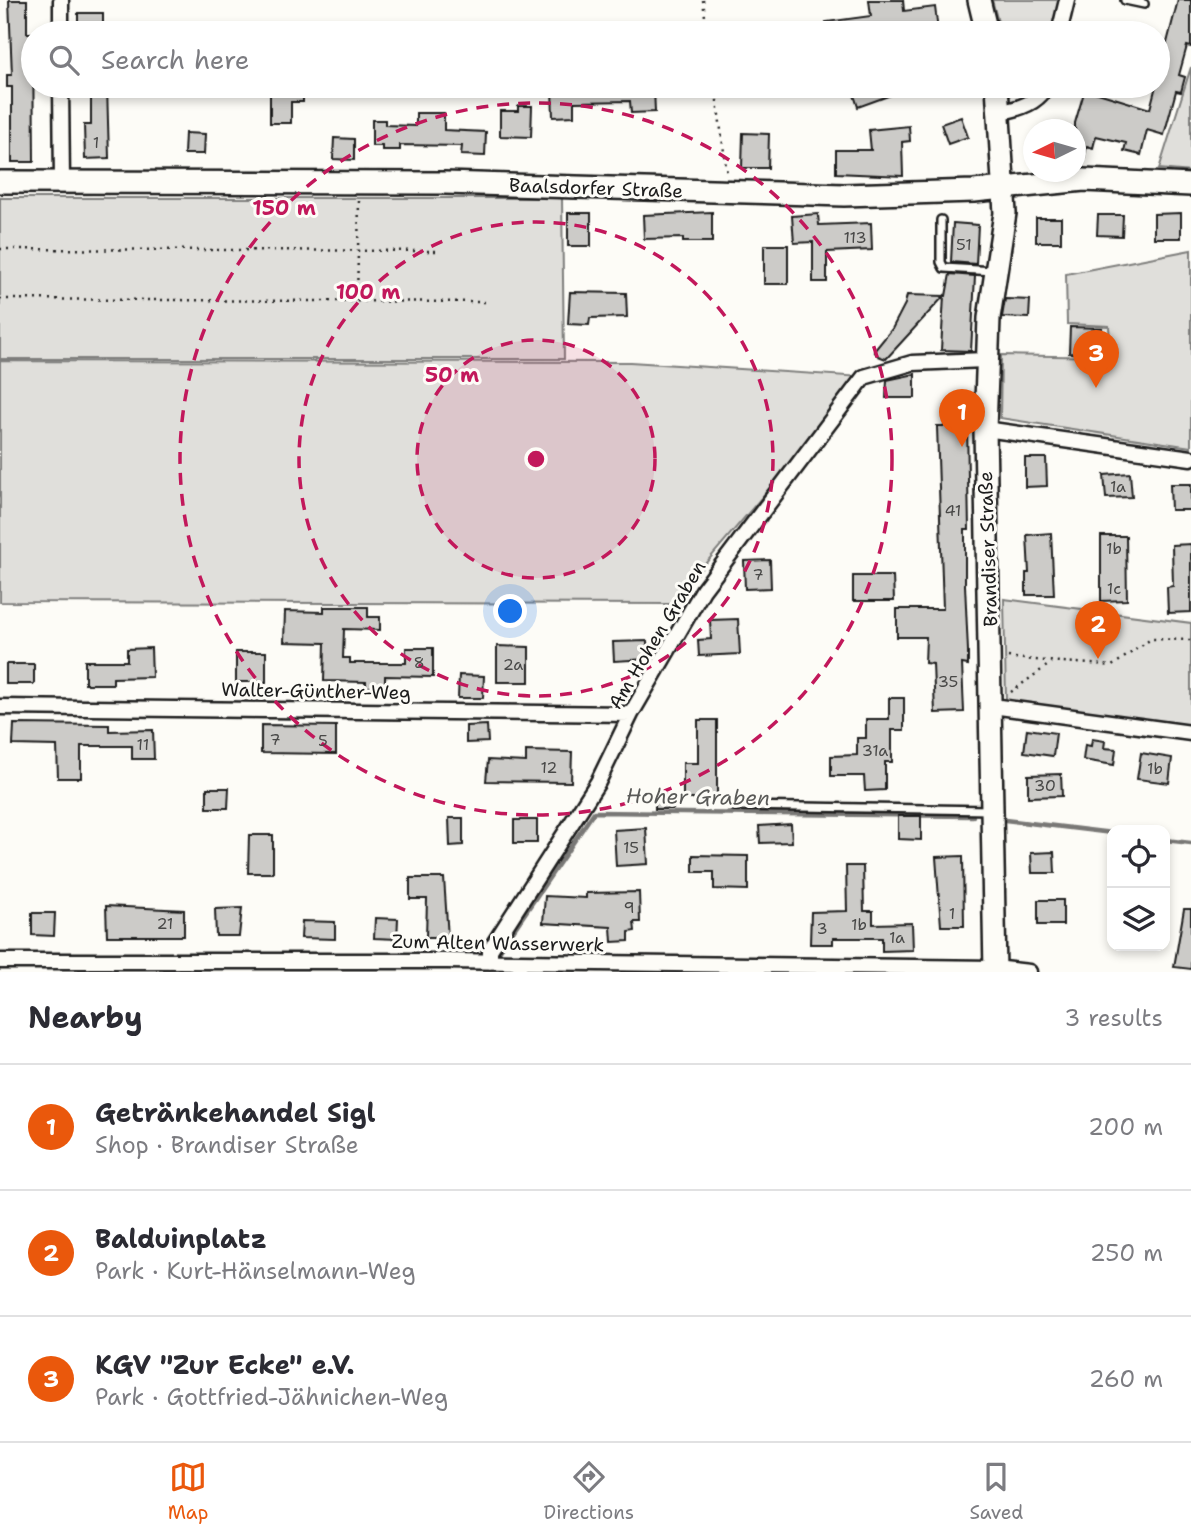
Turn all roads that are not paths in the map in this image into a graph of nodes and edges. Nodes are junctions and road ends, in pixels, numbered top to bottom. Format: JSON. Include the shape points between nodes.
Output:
{"nodes":[{"id":1,"x":61,"y":0,"type":"edge"},
{"id":2,"x":979,"y":0,"type":"edge"},
{"id":3,"x":1067,"y":0,"type":"edge"},
{"id":4,"x":1125,"y":0,"type":"edge"},
{"id":5,"x":1144,"y":5,"type":"dead end"},
{"id":6,"x":61,"y":21,"type":"edge"},
{"id":7,"x":984,"y":21,"type":"edge"},
{"id":8,"x":1062,"y":21,"type":"edge"},
{"id":9,"x":61,"y":98,"type":"edge"},
{"id":10,"x":998,"y":98,"type":"edge"},
{"id":11,"x":1036,"y":98,"type":"edge"},
{"id":12,"x":1000,"y":112,"type":"junction"},
{"id":13,"x":0,"y":182,"type":"edge"},
{"id":14,"x":62,"y":182,"type":"junction"},
{"id":15,"x":1191,"y":185,"type":"edge"},
{"id":16,"x":1005,"y":188,"type":"junction"},
{"id":17,"x":941,"y":220,"type":"dead end"},
{"id":18,"x":995,"y":271,"type":"junction"},
{"id":19,"x":985,"y":360,"type":"junction"},
{"id":20,"x":985,"y":429,"type":"junction"},
{"id":21,"x":1191,"y":457,"type":"edge"},
{"id":22,"x":992,"y":706,"type":"junction"},
{"id":23,"x":0,"y":707,"type":"edge"},
{"id":24,"x":631,"y":714,"type":"junction"},
{"id":25,"x":1191,"y":733,"type":"edge"},
{"id":26,"x":734,"y":806,"type":"dead end"},
{"id":27,"x":992,"y":810,"type":"junction"},
{"id":28,"x":0,"y":961,"type":"edge"},
{"id":29,"x":490,"y":962,"type":"junction"},
{"id":30,"x":472,"y":967,"type":"edge"},
{"id":31,"x":995,"y":970,"type":"edge"},
{"id":32,"x":1029,"y":972,"type":"edge"}],
"edges":[{"from":1,"to":6,"type":"street"},
{"from":2,"to":7,"type":"main road"},
{"from":3,"to":8,"type":"street"},
{"from":4,"to":5,"type":"lane"},
{"from":9,"to":14,"type":"street"},
{"from":10,"to":12,"type":"main road","name":"Brandiser Straße"},
{"from":11,"to":12,"type":"street"},
{"from":12,"to":16,"type":"main road","name":"Brandiser Straße"},
{"from":13,"to":14,"type":"main road","name":"Baalsdorfer Straße"},
{"from":14,"to":16,"type":"main road","name":"Baalsdorfer Straße","via":[[360,182],[844,195]]},
{"from":15,"to":16,"type":"main road","name":"Baalsdorfer Straße","via":[[1084,180]]},
{"from":16,"to":18,"type":"main road","name":"Brandiser Straße"},
{"from":17,"to":18,"type":"lane","via":[[944,268]]},
{"from":18,"to":19,"type":"main road","name":"Brandiser Straße"},
{"from":19,"to":20,"type":"main road","name":"Brandiser Straße"},
{"from":19,"to":24,"type":"street","name":"Am Hohen Graben","via":[[912,363],[864,377],[703,590]]},
{"from":20,"to":21,"type":"street"},
{"from":20,"to":22,"type":"main road","name":"Brandiser Straße"},
{"from":22,"to":25,"type":"street"},
{"from":22,"to":27,"type":"main road","name":"Brandiser Straße"},
{"from":23,"to":24,"type":"street","name":"Walter-Günther-Weg"},
{"from":24,"to":29,"type":"street","name":"Am Hohen Graben","via":[[598,782],[490,950]]},
{"from":26,"to":27,"type":"lane"},
{"from":27,"to":31,"type":"main road","name":"Brandiser Straße"},
{"from":28,"to":30,"type":"street","name":"Zum Alten Wasserwerk"},
{"from":29,"to":30,"type":"street","name":"Zum Alten Wasserwerk"},
{"from":29,"to":31,"type":"street","name":"Zum Alten Wasserwerk"},
{"from":31,"to":32,"type":"street","name":"Zum Alten Wasserwerk"}]}
